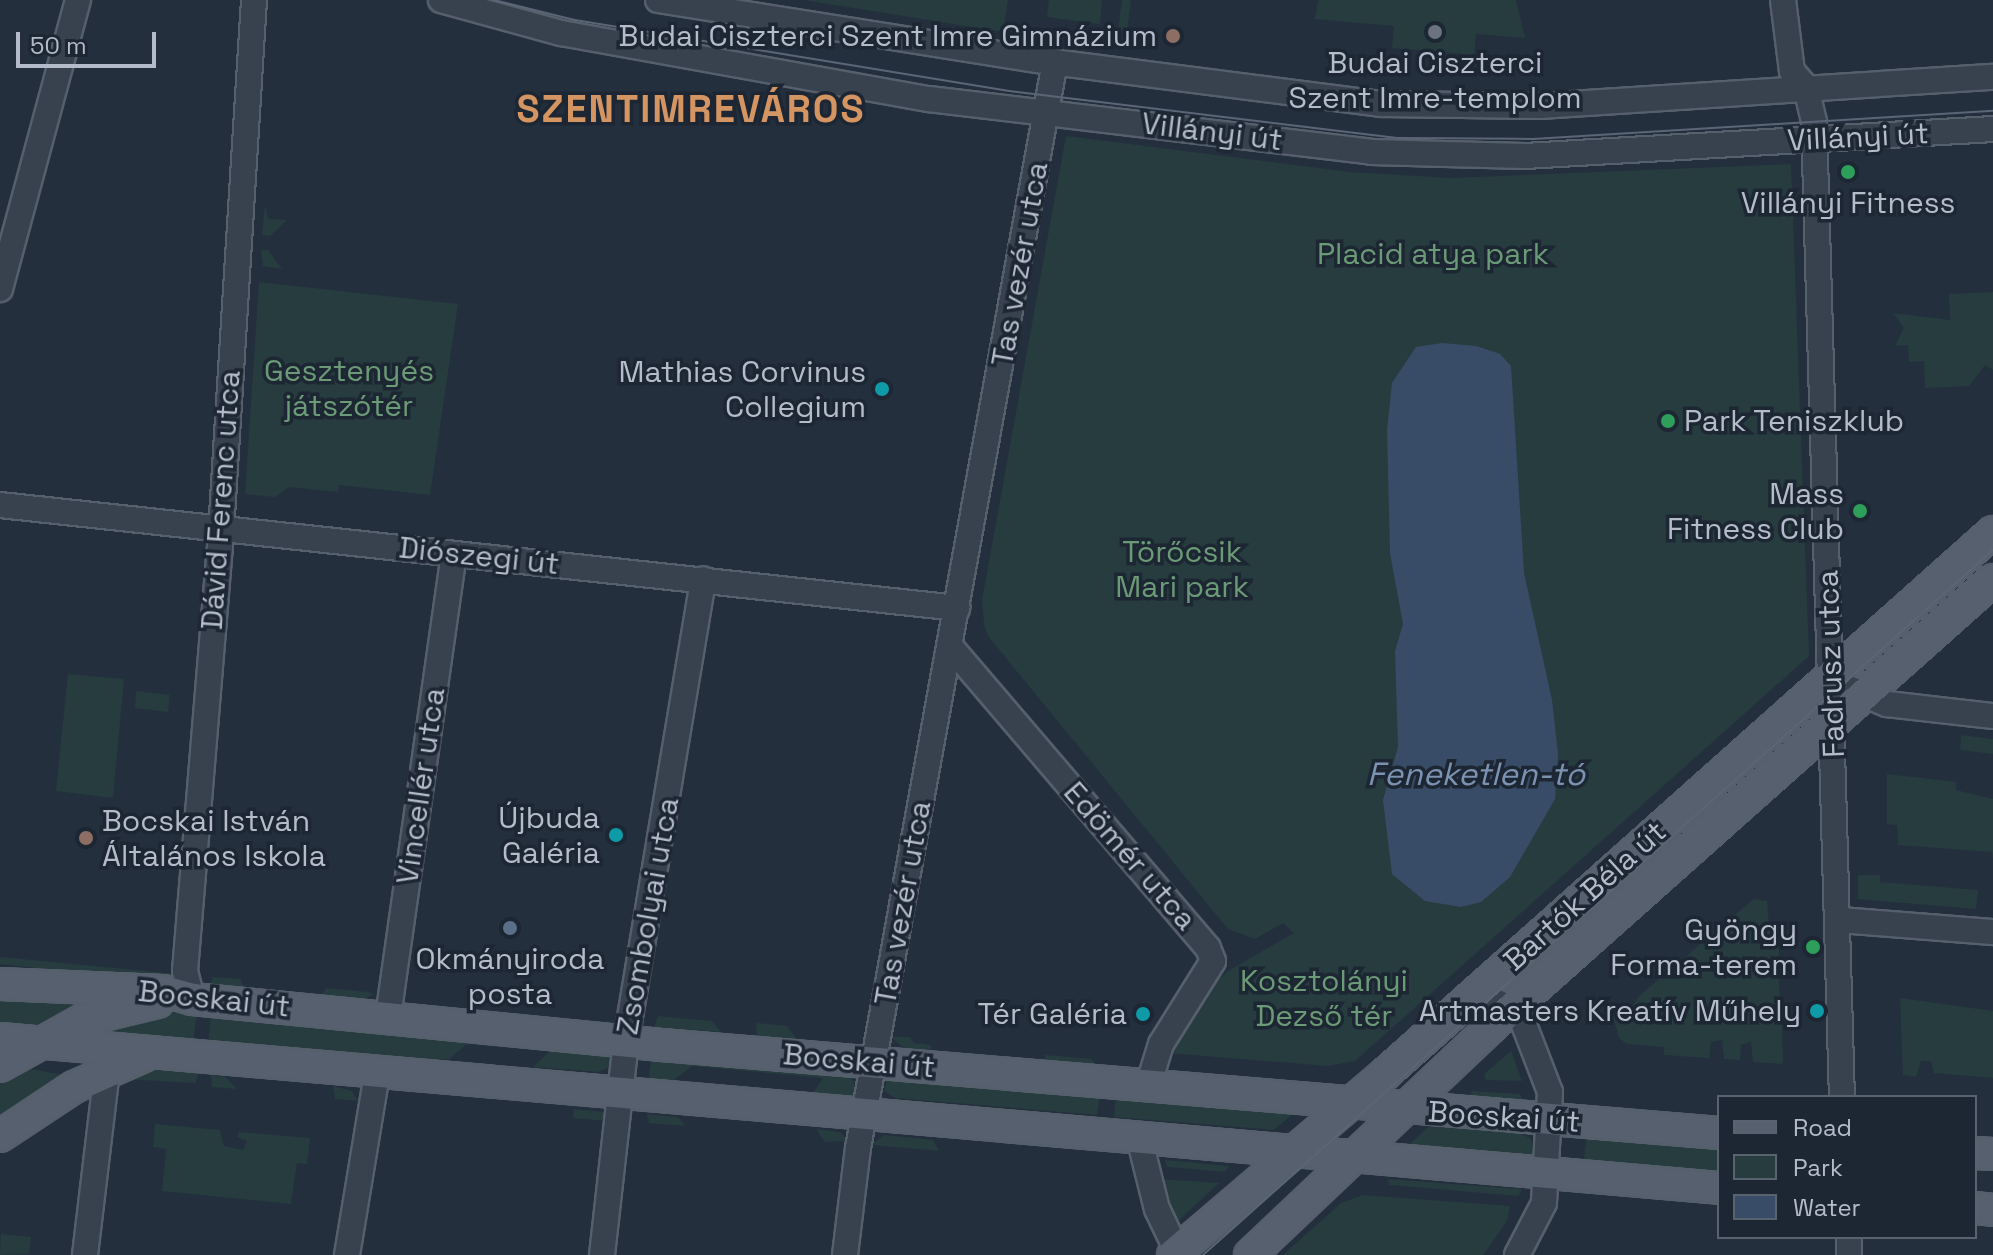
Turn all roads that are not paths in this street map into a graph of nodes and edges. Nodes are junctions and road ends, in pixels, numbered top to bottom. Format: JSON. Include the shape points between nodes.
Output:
{"nodes":[{"id":1,"x":78,"y":0,"type":"edge"},
{"id":2,"x":254,"y":0,"type":"edge"},
{"id":3,"x":441,"y":0,"type":"edge"},
{"id":4,"x":658,"y":0,"type":"edge"},
{"id":5,"x":1783,"y":0,"type":"edge"},
{"id":6,"x":1055,"y":62,"type":"junction"},
{"id":7,"x":1993,"y":77,"type":"edge"},
{"id":8,"x":1806,"y":87,"type":"junction"},
{"id":9,"x":1047,"y":115,"type":"junction"},
{"id":10,"x":1993,"y":129,"type":"edge"},
{"id":11,"x":1815,"y":140,"type":"junction"},
{"id":12,"x":0,"y":289,"type":"edge"},
{"id":13,"x":0,"y":505,"type":"edge"},
{"id":14,"x":220,"y":528,"type":"junction"},
{"id":15,"x":1993,"y":532,"type":"edge"},
{"id":16,"x":454,"y":555,"type":"junction"},
{"id":17,"x":703,"y":579,"type":"junction"},
{"id":18,"x":1993,"y":580,"type":"edge"},
{"id":19,"x":957,"y":608,"type":"junction"},
{"id":20,"x":950,"y":646,"type":"junction"},
{"id":21,"x":1832,"y":677,"type":"junction"},
{"id":22,"x":1863,"y":695,"type":"junction"},
{"id":23,"x":1993,"y":716,"type":"edge"},
{"id":24,"x":1831,"y":724,"type":"junction"},
{"id":25,"x":1839,"y":920,"type":"junction"},
{"id":26,"x":1993,"y":932,"type":"edge"},
{"id":27,"x":0,"y":984,"type":"edge"},
{"id":28,"x":192,"y":999,"type":"junction"},
{"id":29,"x":1468,"y":1001,"type":"junction"},
{"id":30,"x":1512,"y":1009,"type":"junction"},
{"id":31,"x":388,"y":1017,"type":"junction"},
{"id":32,"x":0,"y":1039,"type":"edge"},
{"id":33,"x":626,"y":1041,"type":"junction"},
{"id":34,"x":35,"y":1043,"type":"junction"},
{"id":35,"x":158,"y":1053,"type":"junction"},
{"id":36,"x":874,"y":1062,"type":"junction"},
{"id":37,"x":0,"y":1066,"type":"edge"},
{"id":38,"x":107,"y":1070,"type":"junction"},
{"id":39,"x":377,"y":1073,"type":"junction"},
{"id":40,"x":1148,"y":1086,"type":"junction"},
{"id":41,"x":620,"y":1095,"type":"junction"},
{"id":42,"x":1842,"y":1095,"type":"edge"},
{"id":43,"x":1350,"y":1104,"type":"junction"},
{"id":44,"x":1404,"y":1109,"type":"junction"},
{"id":45,"x":864,"y":1115,"type":"junction"},
{"id":46,"x":1552,"y":1120,"type":"junction"},
{"id":47,"x":1717,"y":1133,"type":"edge"},
{"id":48,"x":0,"y":1136,"type":"edge"},
{"id":49,"x":1139,"y":1137,"type":"junction"},
{"id":50,"x":1292,"y":1151,"type":"junction"},
{"id":51,"x":1355,"y":1159,"type":"junction"},
{"id":52,"x":1548,"y":1175,"type":"junction"},
{"id":53,"x":1717,"y":1188,"type":"edge"},
{"id":54,"x":1175,"y":1253,"type":"edge"},
{"id":55,"x":85,"y":1255,"type":"edge"},
{"id":56,"x":347,"y":1255,"type":"edge"},
{"id":57,"x":602,"y":1255,"type":"edge"},
{"id":58,"x":845,"y":1255,"type":"edge"},
{"id":59,"x":1250,"y":1255,"type":"edge"},
{"id":60,"x":1517,"y":1255,"type":"edge"}],
"edges":[{"from":1,"to":12,"type":"street"},
{"from":2,"to":14,"type":"street","name":"Dávid Ferenc utca"},
{"from":3,"to":9,"type":"street","name":"Villányi út","via":[[561,33]]},
{"from":4,"to":6,"type":"street","name":"Villányi út"},
{"from":5,"to":8,"type":"street","name":"Fadrusz utca","via":[[1792,71]]},
{"from":6,"to":8,"type":"street","name":"Villányi út","via":[[1303,96],[1431,107],[1540,106]]},
{"from":6,"to":9,"type":"street","name":"Tas vezér utca"},
{"from":7,"to":8,"type":"street","name":"Villányi út"},
{"from":8,"to":11,"type":"street","name":"Fadrusz utca"},
{"from":9,"to":11,"type":"street","name":"Villányi út","via":[[1432,156]]},
{"from":9,"to":19,"type":"street","name":"Tas vezér utca"},
{"from":10,"to":11,"type":"street","name":"Villányi út"},
{"from":11,"to":21,"type":"street","name":"Fadrusz utca"},
{"from":13,"to":14,"type":"street","name":"Diószegi út"},
{"from":14,"to":16,"type":"street","name":"Diószegi út"},
{"from":14,"to":28,"type":"street","name":"Dávid Ferenc utca","via":[[185,971]]},
{"from":15,"to":21,"type":"main road","name":"Bartók Béla út"},
{"from":16,"to":17,"type":"street","name":"Diószegi út"},
{"from":16,"to":31,"type":"street","name":"Vincellér utca"},
{"from":17,"to":19,"type":"street","name":"Diószegi út"},
{"from":17,"to":33,"type":"street","name":"Zsombolyai utca"},
{"from":18,"to":22,"type":"main road","name":"Bartók Béla út"},
{"from":19,"to":20,"type":"street","name":"Tas vezér utca"},
{"from":20,"to":36,"type":"street","name":"Tas vezér utca"},
{"from":20,"to":40,"type":"street","name":"Edömér utca","via":[[1206,945],[1213,961],[1161,1044]]},
{"from":21,"to":22,"type":"street"},
{"from":21,"to":24,"type":"street","name":"Fadrusz utca"},
{"from":21,"to":29,"type":"main road","name":"Bartók Béla út"},
{"from":22,"to":23,"type":"street","via":[[1887,704]]},
{"from":22,"to":24,"type":"main road","name":"Bartók Béla út"},
{"from":24,"to":25,"type":"street","name":"Fadrusz utca"},
{"from":24,"to":30,"type":"main road","name":"Bartók Béla út"},
{"from":25,"to":26,"type":"street"},
{"from":25,"to":42,"type":"street","name":"Fadrusz utca"},
{"from":27,"to":28,"type":"main road","name":"Bocskai út","via":[[154,990]]},
{"from":28,"to":31,"type":"main road","name":"Bocskai út"},
{"from":28,"to":34,"type":"main road","via":[[96,1016]]},
{"from":29,"to":30,"type":"street","via":[[1490,999]]},
{"from":29,"to":43,"type":"main road","name":"Bartók Béla út"},
{"from":30,"to":44,"type":"main road","name":"Bartók Béla út"},
{"from":30,"to":46,"type":"street","via":[[1523,1022],[1542,1069]]},
{"from":31,"to":33,"type":"main road","name":"Bocskai út"},
{"from":32,"to":34,"type":"main road","name":"Bocskai út"},
{"from":33,"to":36,"type":"main road","name":"Bocskai út"},
{"from":33,"to":41,"type":"street","name":"Zsombolyai utca"},
{"from":34,"to":35,"type":"main road","name":"Bocskai út"},
{"from":34,"to":37,"type":"main road"},
{"from":35,"to":38,"type":"main road","name":"Bocskai út"},
{"from":35,"to":39,"type":"main road","name":"Bocskai út"},
{"from":36,"to":40,"type":"main road","name":"Bocskai út"},
{"from":36,"to":45,"type":"street","name":"Tas vezér utca"},
{"from":38,"to":48,"type":"main road","name":"Bocskai út"},
{"from":38,"to":55,"type":"street"},
{"from":39,"to":41,"type":"main road","name":"Bocskai út"},
{"from":39,"to":56,"type":"street"},
{"from":40,"to":43,"type":"main road","name":"Bocskai út"},
{"from":41,"to":45,"type":"main road","name":"Bocskai út"},
{"from":41,"to":57,"type":"street","name":"Zsombolyai utca"},
{"from":43,"to":44,"type":"main road","name":"Bocskai út"},
{"from":43,"to":50,"type":"main road","name":"Bartók Béla út"},
{"from":44,"to":46,"type":"main road","name":"Bocskai út"},
{"from":44,"to":50,"type":"main road"},
{"from":44,"to":51,"type":"main road","name":"Bartók Béla út"},
{"from":45,"to":49,"type":"main road","name":"Bocskai út"},
{"from":45,"to":58,"type":"street","name":"Tas vezér utca"},
{"from":46,"to":47,"type":"main road","name":"Bocskai út"},
{"from":46,"to":52,"type":"street"},
{"from":49,"to":50,"type":"main road","name":"Bocskai út"},
{"from":49,"to":54,"type":"street","via":[[1157,1209]]},
{"from":50,"to":51,"type":"main road","name":"Bocskai út"},
{"from":50,"to":54,"type":"main road","name":"Bartók Béla út"},
{"from":51,"to":52,"type":"main road","name":"Bocskai út"},
{"from":51,"to":59,"type":"main road","name":"Bartók Béla út"},
{"from":52,"to":53,"type":"main road","name":"Bocskai út"},
{"from":52,"to":60,"type":"street","via":[[1540,1213]]}]}
